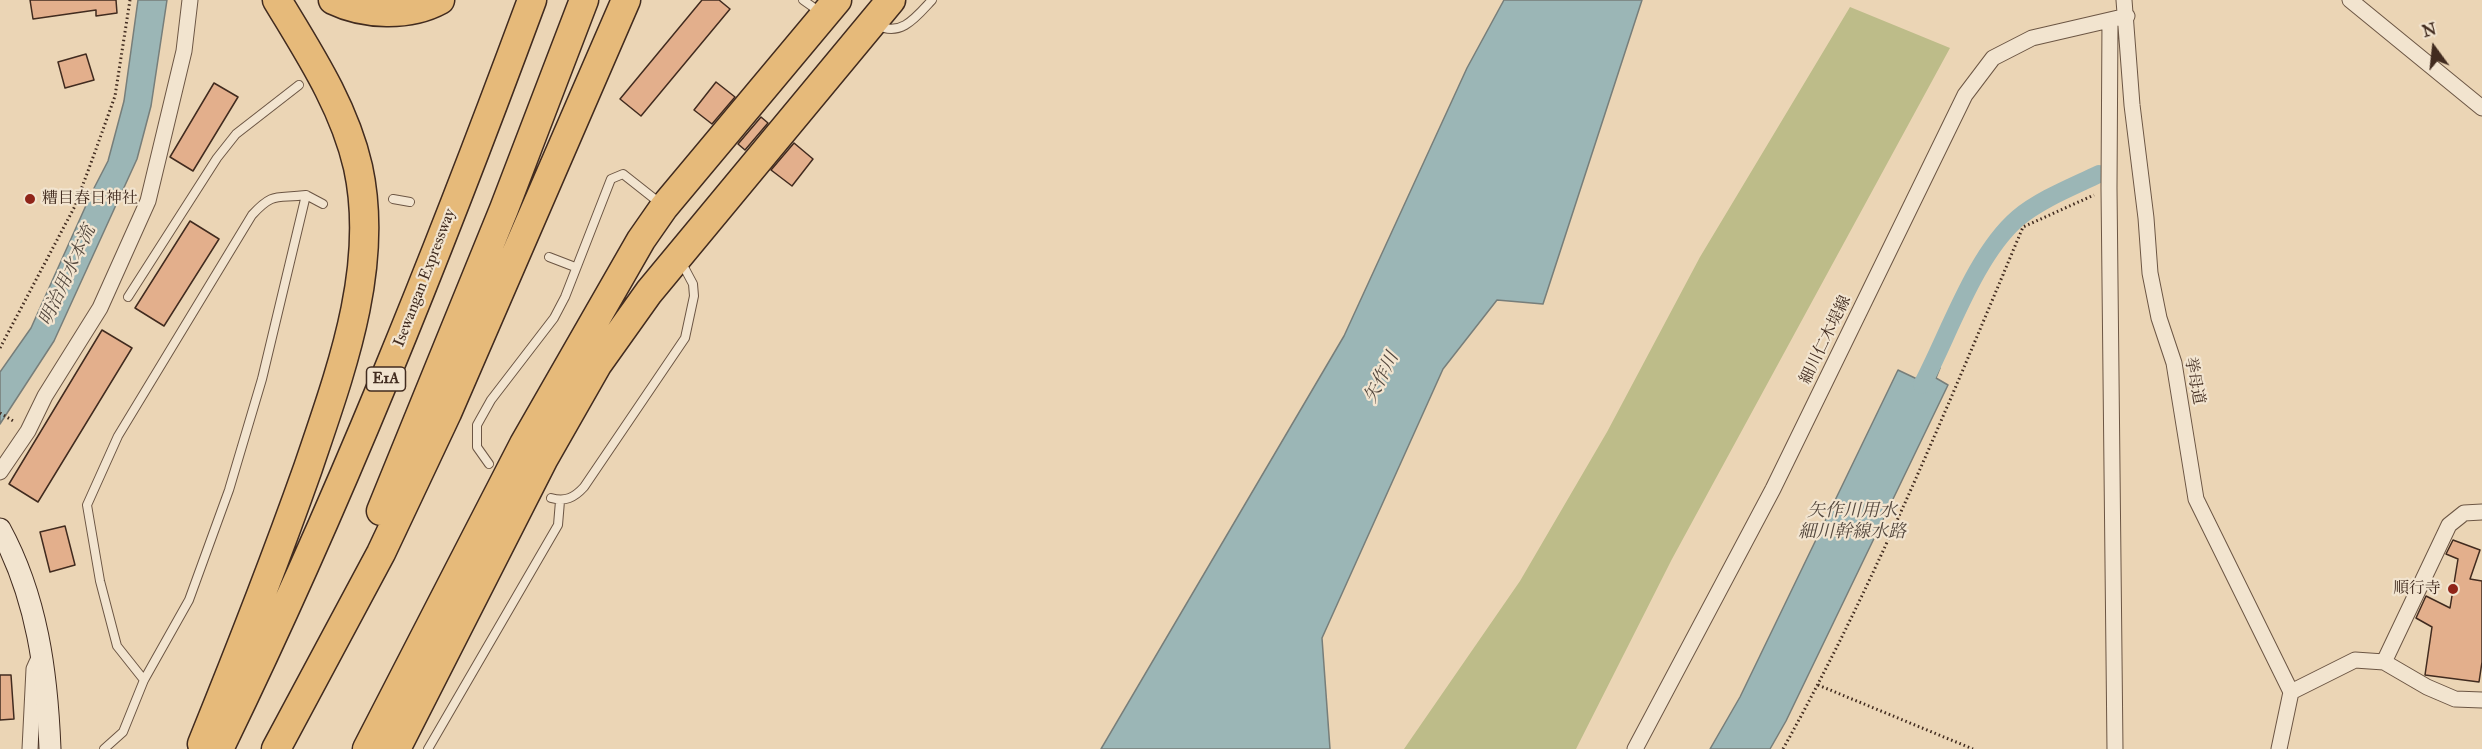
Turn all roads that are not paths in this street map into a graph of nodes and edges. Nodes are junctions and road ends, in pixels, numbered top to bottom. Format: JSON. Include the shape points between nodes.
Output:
{"nodes":[{"id":1,"x":190,"y":0,"type":"edge"},
{"id":2,"x":277,"y":0,"type":"edge"},
{"id":3,"x":333,"y":0,"type":"edge"},
{"id":4,"x":440,"y":0,"type":"edge"},
{"id":5,"x":532,"y":0,"type":"edge"},
{"id":6,"x":584,"y":0,"type":"edge"},
{"id":7,"x":626,"y":0,"type":"edge"},
{"id":8,"x":891,"y":0,"type":"edge"},
{"id":9,"x":932,"y":0,"type":"edge"},
{"id":10,"x":2124,"y":0,"type":"edge"},
{"id":11,"x":2350,"y":0,"type":"edge"},
{"id":12,"x":821,"y":5,"type":"edge"},
{"id":13,"x":2127,"y":16,"type":"junction"},
{"id":14,"x":2110,"y":20,"type":"junction"},
{"id":15,"x":873,"y":22,"type":"junction"},
{"id":16,"x":299,"y":85,"type":"dead end"},
{"id":17,"x":2482,"y":108,"type":"edge"},
{"id":18,"x":306,"y":195,"type":"junction"},
{"id":19,"x":393,"y":199,"type":"dead end"},
{"id":20,"x":410,"y":202,"type":"dead end"},
{"id":21,"x":323,"y":204,"type":"dead end"},
{"id":22,"x":664,"y":207,"type":"junction"},
{"id":23,"x":549,"y":257,"type":"dead end"},
{"id":24,"x":676,"y":262,"type":"junction"},
{"id":25,"x":575,"y":267,"type":"junction"},
{"id":26,"x":128,"y":297,"type":"dead end"},
{"id":27,"x":489,"y":464,"type":"dead end"},
{"id":28,"x":0,"y":472,"type":"edge"},
{"id":29,"x":551,"y":498,"type":"dead end"},
{"id":30,"x":560,"y":501,"type":"junction"},
{"id":31,"x":2482,"y":512,"type":"edge"},
{"id":32,"x":0,"y":529,"type":"edge"},
{"id":33,"x":42,"y":651,"type":"junction"},
{"id":34,"x":2384,"y":662,"type":"junction"},
{"id":35,"x":144,"y":680,"type":"junction"},
{"id":36,"x":2291,"y":692,"type":"junction"},
{"id":37,"x":2482,"y":700,"type":"edge"},
{"id":38,"x":30,"y":749,"type":"edge"},
{"id":39,"x":50,"y":749,"type":"edge"},
{"id":40,"x":104,"y":749,"type":"edge"},
{"id":41,"x":200,"y":749,"type":"edge"},
{"id":42,"x":219,"y":749,"type":"edge"},
{"id":43,"x":274,"y":749,"type":"edge"},
{"id":44,"x":368,"y":749,"type":"edge"},
{"id":45,"x":396,"y":749,"type":"edge"},
{"id":46,"x":428,"y":749,"type":"edge"},
{"id":47,"x":1635,"y":749,"type":"edge"},
{"id":48,"x":2115,"y":749,"type":"edge"},
{"id":49,"x":2279,"y":749,"type":"edge"}],
"edges":[{"from":1,"to":28,"type":"street","via":[[184,51],[148,201],[100,308]]},
{"from":2,"to":41,"type":"highway","via":[[328,88],[351,142],[363,208],[361,276],[355,311],[319,435],[266,586]]},
{"from":3,"to":4,"type":"highway","via":[[388,12],[411,10]]},
{"from":5,"to":42,"type":"highway","name":"Isewangan Expressway","number":"E1A","via":[[388,374]]},
{"from":6,"to":43,"type":"highway","number":"E1A","via":[[427,402]]},
{"from":7,"to":43,"type":"highway","via":[[447,413],[381,553]]},
{"from":8,"to":15,"type":"highway"},
{"from":9,"to":15,"type":"lane","via":[[898,30]]},
{"from":10,"to":13,"type":"street","name":"挙母道"},
{"from":11,"to":17,"type":"street"},
{"from":12,"to":22,"type":"highway"},
{"from":13,"to":14,"type":"street","name":"細川仁木堤線"},
{"from":13,"to":36,"type":"street","name":"挙母道","via":[[2150,273],[2174,363],[2196,499]]},
{"from":14,"to":47,"type":"street","name":"細川仁木堤線","via":[[2032,38],[1993,58],[1965,95],[1773,489]]},
{"from":14,"to":48,"type":"street"},
{"from":15,"to":24,"type":"highway"},
{"from":16,"to":26,"type":"lane","via":[[236,134],[216,158]]},
{"from":18,"to":21,"type":"lane"},
{"from":18,"to":35,"type":"lane","via":[[262,379],[230,490],[189,600]]},
{"from":18,"to":35,"type":"lane","via":[[277,195],[252,215],[117,436],[87,505],[99,581],[117,646]]},
{"from":19,"to":20,"type":"lane"},
{"from":22,"to":25,"type":"lane","via":[[630,177],[616,175],[608,184]]},
{"from":22,"to":44,"type":"highway","via":[[524,444]]},
{"from":23,"to":25,"type":"lane"},
{"from":24,"to":30,"type":"lane","via":[[693,284],[685,338],[584,487],[577,495]]},
{"from":24,"to":45,"type":"highway","via":[[624,326],[569,412]]},
{"from":25,"to":27,"type":"lane","via":[[554,318],[491,400],[477,425],[477,447]]},
{"from":29,"to":30,"type":"lane"},
{"from":30,"to":46,"type":"lane","via":[[558,525]]},
{"from":31,"to":34,"type":"street","via":[[2464,513],[2449,525]]},
{"from":32,"to":33,"type":"street","via":[[19,569]]},
{"from":33,"to":38,"type":"street","via":[[34,669]]},
{"from":33,"to":39,"type":"street"},
{"from":34,"to":36,"type":"street","via":[[2355,660]]},
{"from":34,"to":37,"type":"street","via":[[2455,699]]},
{"from":35,"to":40,"type":"lane","via":[[123,732]]},
{"from":36,"to":49,"type":"street"}]}
